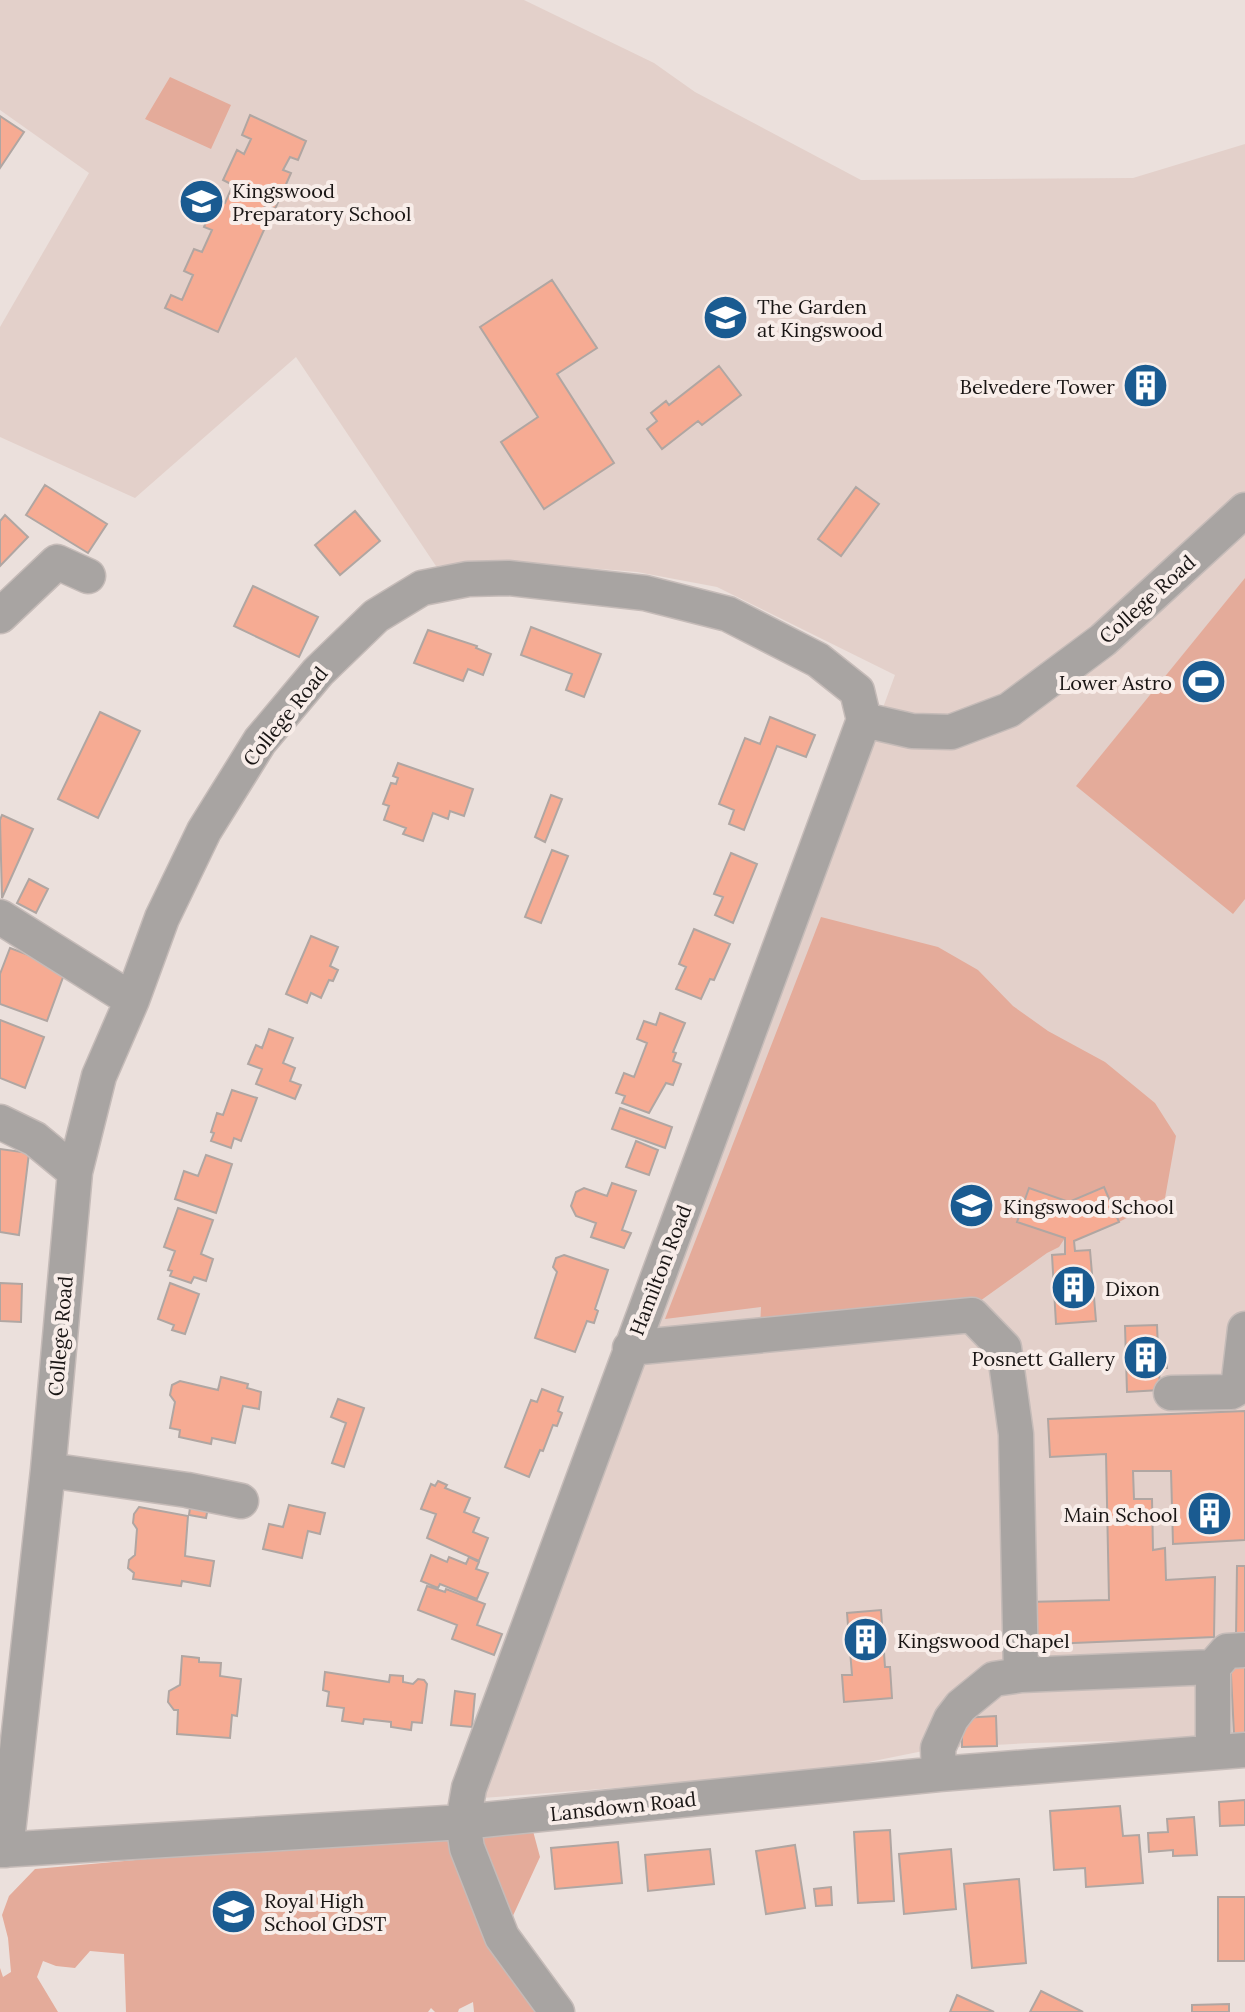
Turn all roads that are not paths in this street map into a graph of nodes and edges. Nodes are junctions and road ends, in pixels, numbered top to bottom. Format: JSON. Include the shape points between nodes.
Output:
{"nodes":[{"id":1,"x":1245,"y":510,"type":"edge"},
{"id":2,"x":88,"y":576,"type":"dead end"},
{"id":3,"x":0,"y":616,"type":"edge"},
{"id":4,"x":864,"y":720,"type":"junction"},
{"id":5,"x":0,"y":917,"type":"edge"},
{"id":6,"x":132,"y":1000,"type":"junction"},
{"id":7,"x":0,"y":1122,"type":"edge"},
{"id":8,"x":83,"y":1134,"type":"junction"},
{"id":9,"x":35,"y":1139,"type":"junction"},
{"id":10,"x":75,"y":1172,"type":"junction"},
{"id":11,"x":1245,"y":1329,"type":"edge"},
{"id":12,"x":630,"y":1348,"type":"junction"},
{"id":13,"x":1171,"y":1393,"type":"dead end"},
{"id":14,"x":48,"y":1470,"type":"junction"},
{"id":15,"x":241,"y":1501,"type":"dead end"},
{"id":16,"x":1245,"y":1650,"type":"edge"},
{"id":17,"x":1213,"y":1667,"type":"junction"},
{"id":18,"x":1021,"y":1675,"type":"junction"},
{"id":19,"x":1231,"y":1751,"type":"edge"},
{"id":20,"x":939,"y":1774,"type":"junction"},
{"id":21,"x":463,"y":1822,"type":"junction"},
{"id":22,"x":3,"y":1850,"type":"edge"},
{"id":23,"x":557,"y":2012,"type":"edge"}],
"edges":[{"from":1,"to":4,"type":"street","name":"College Road","via":[[1103,640],[1009,710],[951,732],[912,731]]},
{"from":2,"to":3,"type":"street","via":[[57,562]]},
{"from":4,"to":6,"type":"street","name":"College Road","via":[[857,691],[818,660],[728,614],[648,584],[508,578],[422,588],[376,616],[318,672],[260,741],[204,831],[162,918]]},
{"from":4,"to":12,"type":"street","name":"Hamilton Road"},
{"from":5,"to":6,"type":"street"},
{"from":6,"to":8,"type":"street","name":"College Road","via":[[99,1076]]},
{"from":7,"to":9,"type":"street"},
{"from":8,"to":9,"type":"street"},
{"from":8,"to":10,"type":"street","name":"College Road"},
{"from":9,"to":10,"type":"street"},
{"from":10,"to":14,"type":"street","name":"College Road"},
{"from":11,"to":13,"type":"street","via":[[1238,1388]]},
{"from":12,"to":18,"type":"street","via":[[972,1315],[1004,1348],[1016,1434]]},
{"from":12,"to":21,"type":"street","name":"Hamilton Road","via":[[469,1788]]},
{"from":14,"to":15,"type":"street"},
{"from":14,"to":22,"type":"street","name":"College Road"},
{"from":16,"to":17,"type":"street","via":[[1227,1651]]},
{"from":17,"to":18,"type":"street"},
{"from":17,"to":19,"type":"street","via":[[1213,1737]]},
{"from":18,"to":20,"type":"street","via":[[994,1679],[961,1706],[938,1748]]},
{"from":19,"to":20,"type":"street","name":"Lansdown Road"},
{"from":20,"to":21,"type":"street","name":"Lansdown Road"},
{"from":21,"to":22,"type":"street","name":"Lansdown Road"},
{"from":21,"to":23,"type":"street","via":[[467,1848],[502,1937]]}]}
